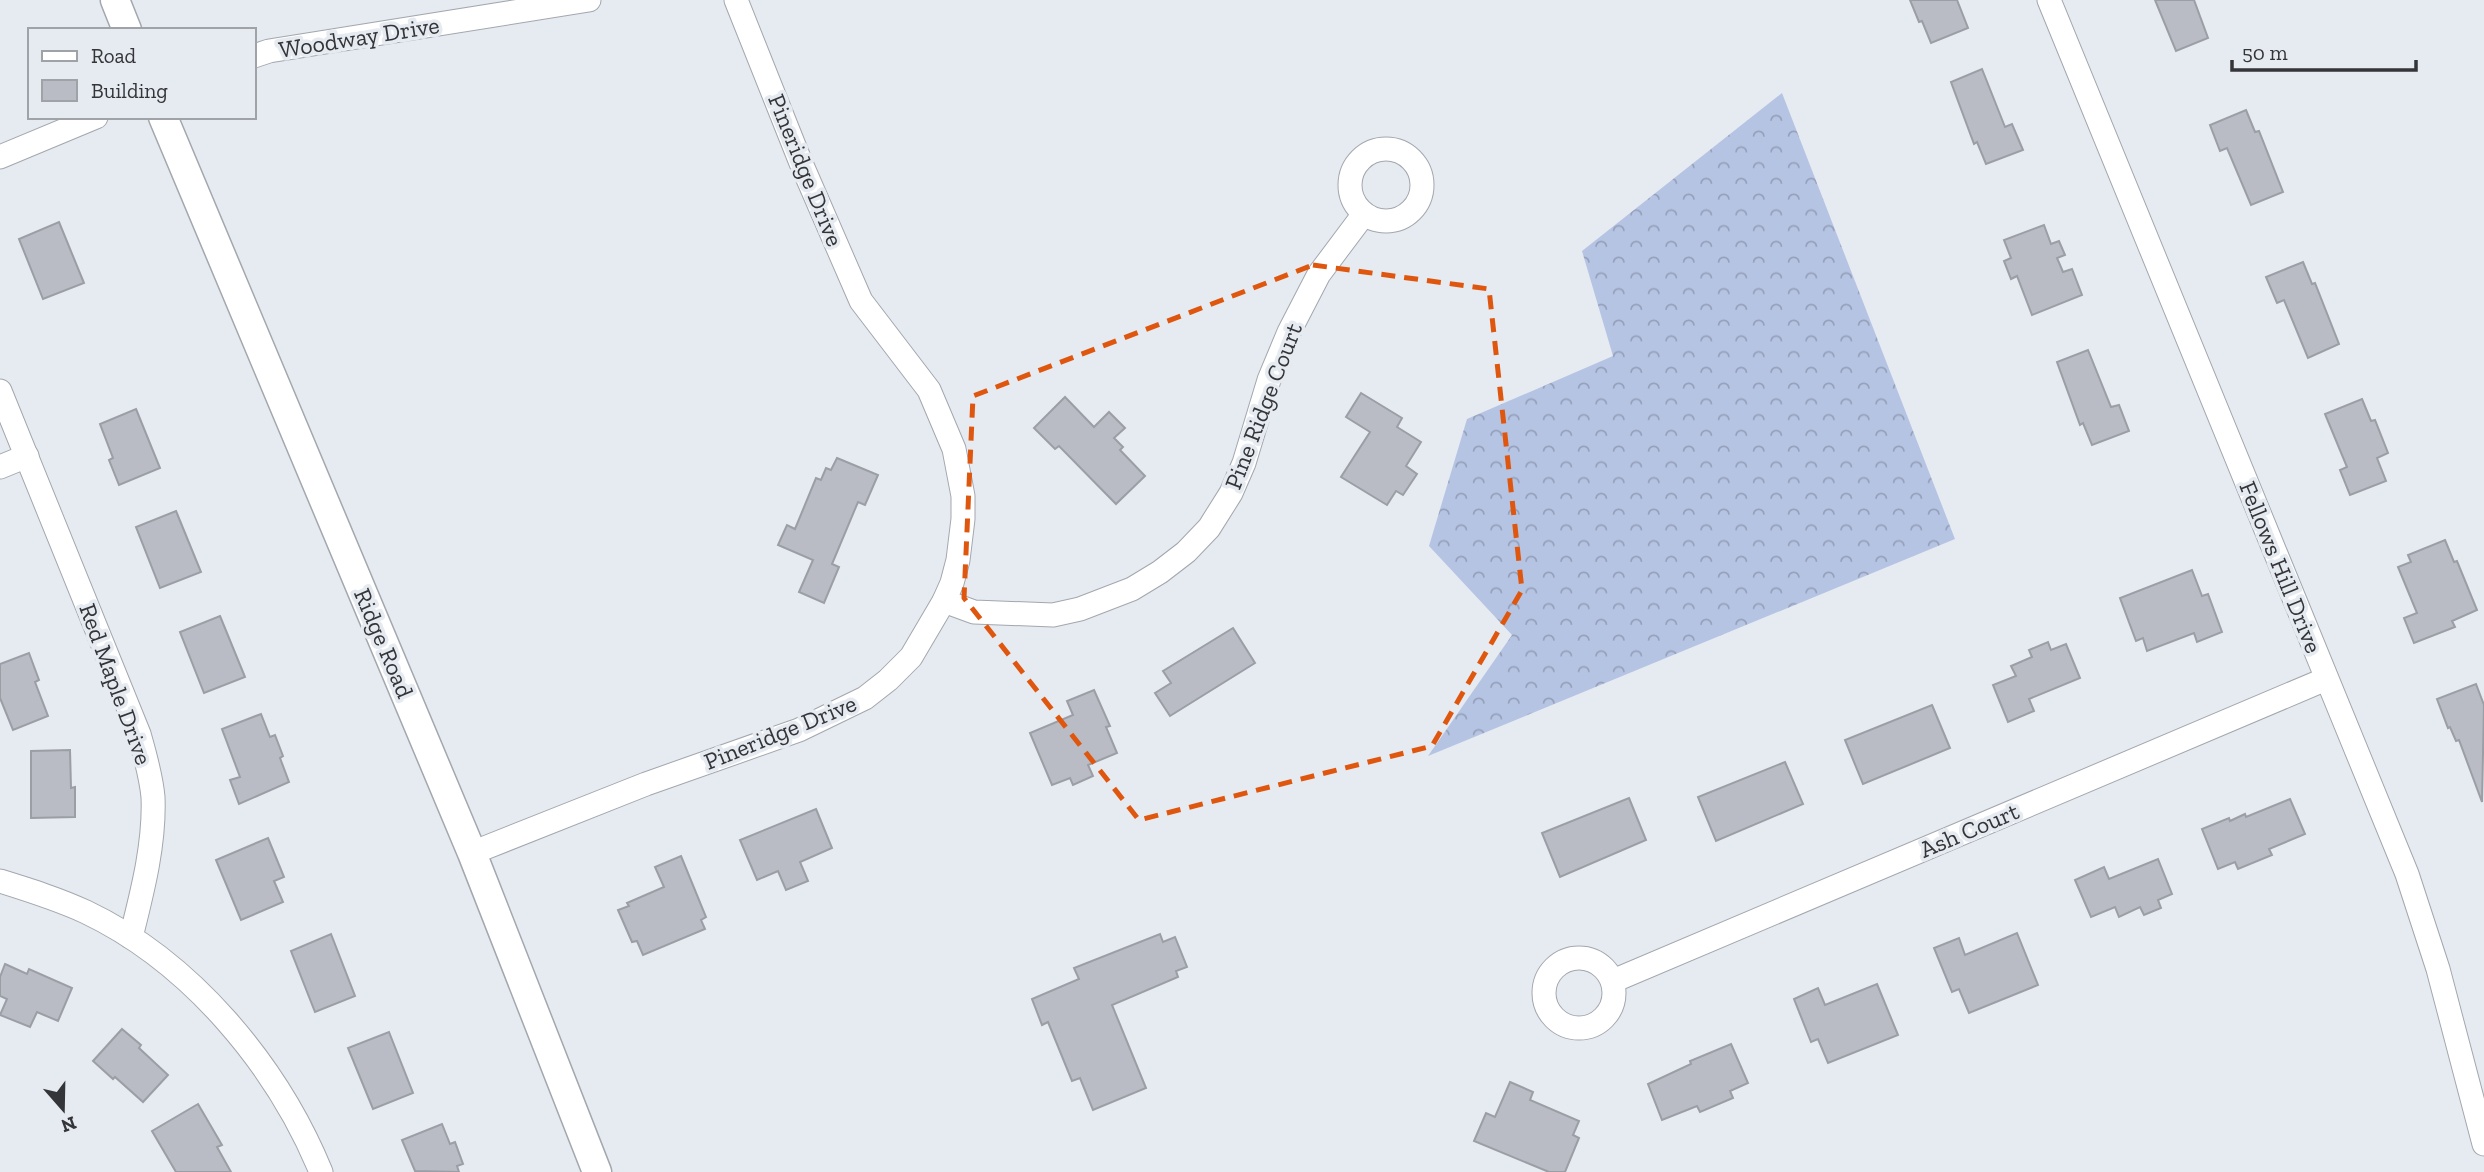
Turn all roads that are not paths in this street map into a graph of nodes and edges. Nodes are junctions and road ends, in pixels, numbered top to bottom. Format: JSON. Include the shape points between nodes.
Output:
{"nodes":[{"id":1,"x":115,"y":0,"type":"edge"},
{"id":2,"x":589,"y":0,"type":"edge"},
{"id":3,"x":736,"y":0,"type":"edge"},
{"id":4,"x":2049,"y":0,"type":"edge"},
{"id":5,"x":126,"y":28,"type":"edge"},
{"id":6,"x":256,"y":55,"type":"edge"},
{"id":7,"x":91,"y":119,"type":"edge"},
{"id":8,"x":164,"y":119,"type":"edge"},
{"id":9,"x":0,"y":157,"type":"edge"},
{"id":10,"x":1364,"y":214,"type":"dead end"},
{"id":11,"x":0,"y":391,"type":"edge"},
{"id":12,"x":27,"y":457,"type":"junction"},
{"id":13,"x":0,"y":467,"type":"edge"},
{"id":14,"x":944,"y":601,"type":"junction"},
{"id":15,"x":2326,"y":679,"type":"junction"},
{"id":16,"x":472,"y":853,"type":"junction"},
{"id":17,"x":0,"y":881,"type":"edge"},
{"id":18,"x":131,"y":937,"type":"junction"},
{"id":19,"x":1613,"y":981,"type":"dead end"},
{"id":20,"x":2484,"y":1144,"type":"edge"},
{"id":21,"x":321,"y":1172,"type":"edge"},
{"id":22,"x":597,"y":1172,"type":"edge"}],
"edges":[{"from":1,"to":5,"type":"street"},
{"from":2,"to":6,"type":"street","name":"Woodway Drive"},
{"from":3,"to":14,"type":"street","name":"Pineridge Drive","via":[[861,301],[929,390],[954,449],[964,519],[958,560]]},
{"from":4,"to":15,"type":"street","name":"Fellows Hill Drive"},
{"from":7,"to":9,"type":"street"},
{"from":8,"to":16,"type":"street","name":"Ridge Road"},
{"from":10,"to":14,"type":"street","name":"Pine Ridge Court","via":[[1320,274],[1289,332],[1231,493],[1209,528],[1186,552],[1132,589],[1080,610],[1053,615],[974,612]]},
{"from":11,"to":12,"type":"street","name":"Red Maple Drive"},
{"from":12,"to":13,"type":"street"},
{"from":12,"to":18,"type":"street","name":"Red Maple Drive","via":[[148,765],[152,831]]},
{"from":14,"to":16,"type":"street","name":"Pineridge Drive","via":[[911,657],[865,698],[799,730]]},
{"from":15,"to":19,"type":"street","name":"Ash Court"},
{"from":15,"to":20,"type":"street","name":"Fellows Hill Drive","via":[[2407,874],[2438,969]]},
{"from":16,"to":22,"type":"street","name":"Ridge Road"},
{"from":17,"to":18,"type":"street","via":[[87,912]]},
{"from":18,"to":21,"type":"street","via":[[226,1020],[295,1116]]}]}
